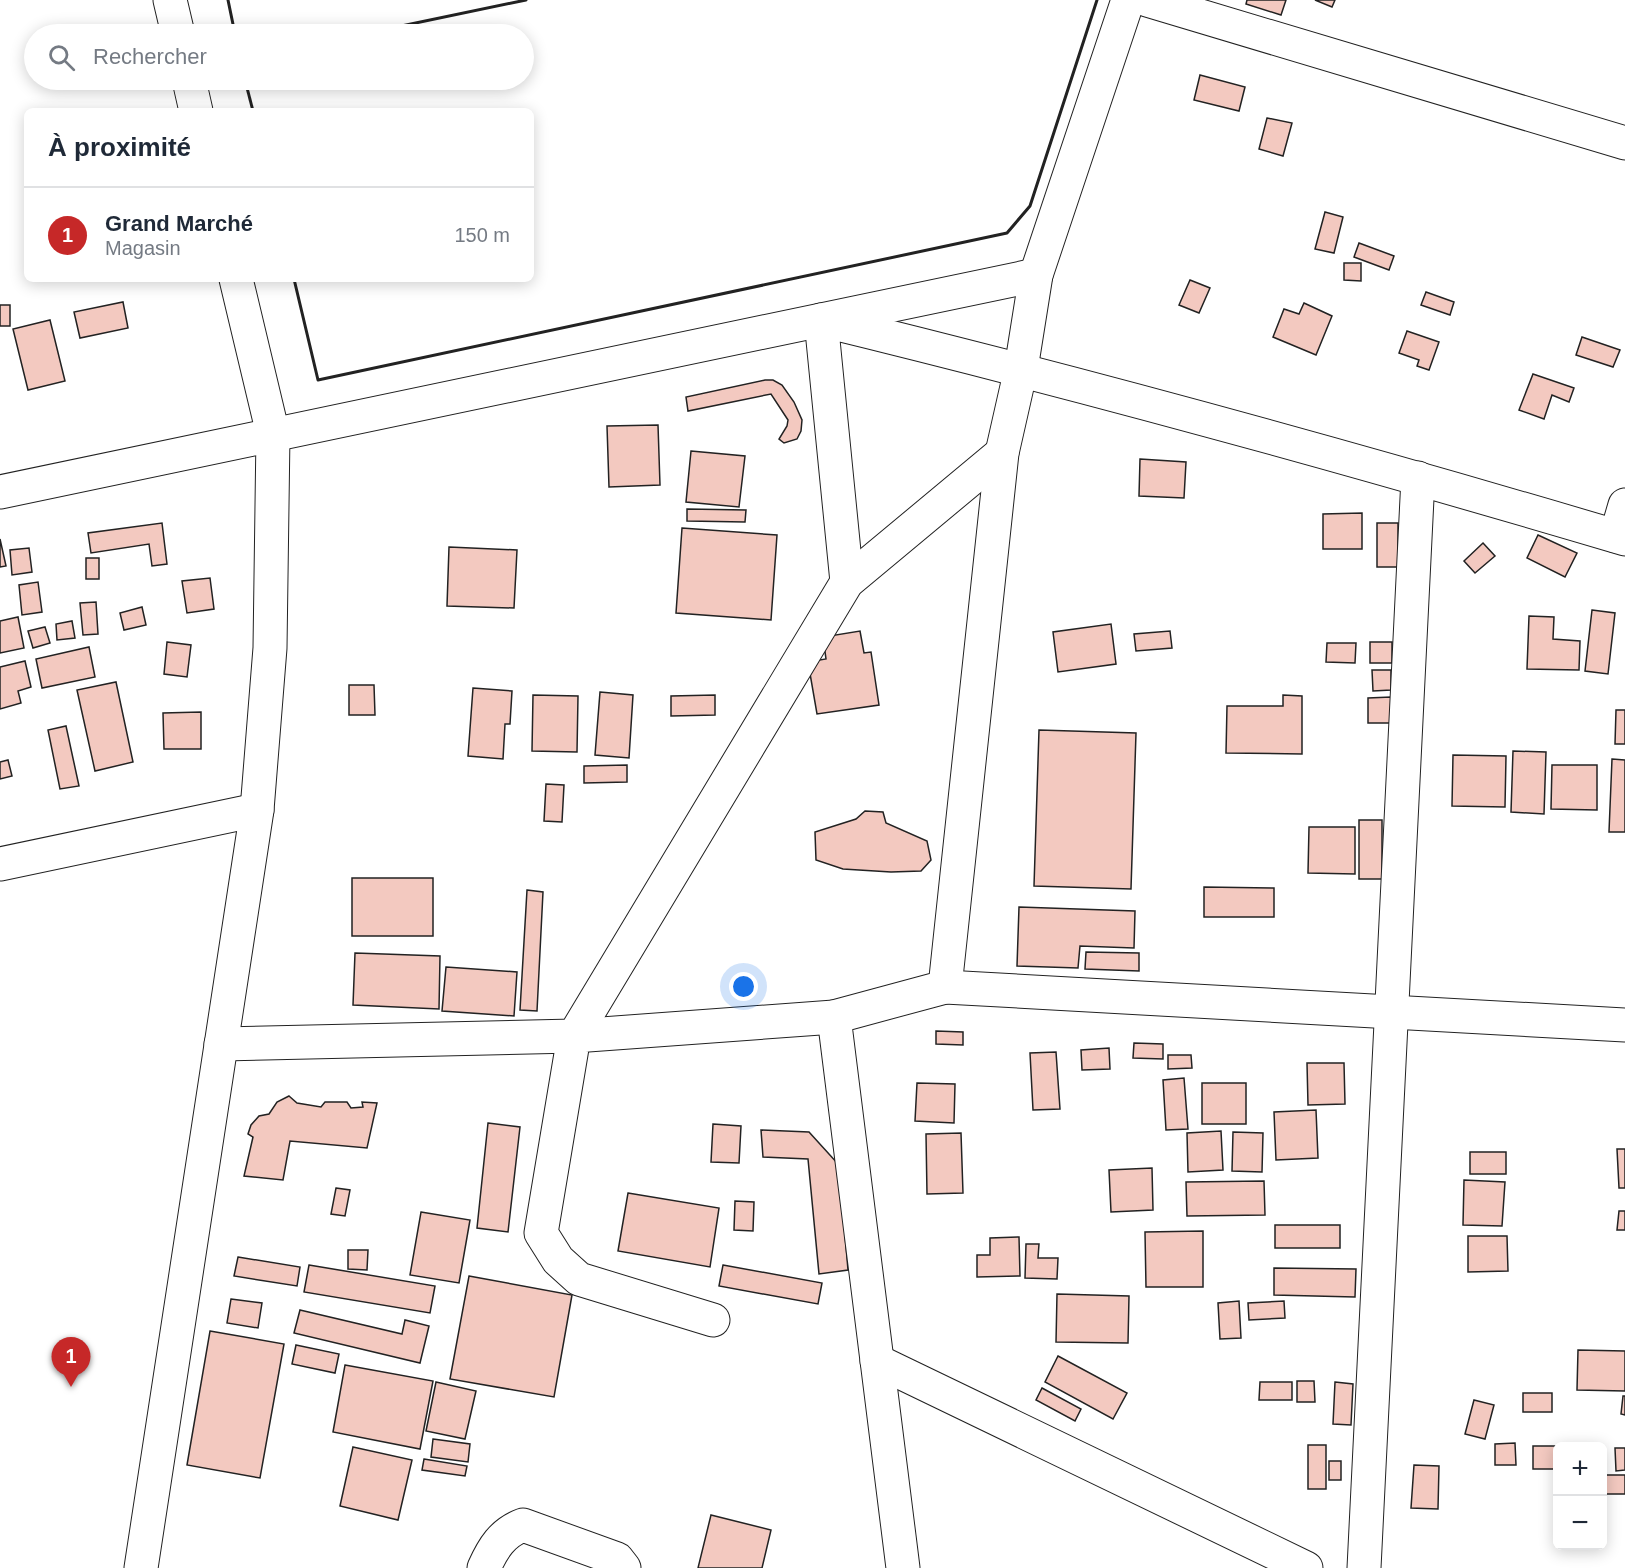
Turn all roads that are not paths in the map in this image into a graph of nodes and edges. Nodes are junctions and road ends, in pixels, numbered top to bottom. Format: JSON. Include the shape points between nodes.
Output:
{"nodes":[{"id":1,"x":170,"y":0,"type":"edge"},
{"id":2,"x":1128,"y":0,"type":"edge"},
{"id":3,"x":1147,"y":0,"type":"edge"},
{"id":4,"x":176,"y":24,"type":"edge"},
{"id":5,"x":191,"y":90,"type":"edge"},
{"id":6,"x":195,"y":108,"type":"edge"},
{"id":7,"x":1625,"y":143,"type":"edge"},
{"id":8,"x":1036,"y":275,"type":"junction"},
{"id":9,"x":237,"y":282,"type":"edge"},
{"id":10,"x":821,"y":320,"type":"junction"},
{"id":11,"x":1021,"y":369,"type":"junction"},
{"id":12,"x":273,"y":434,"type":"junction"},
{"id":13,"x":1002,"y":453,"type":"junction"},
{"id":14,"x":1418,"y":478,"type":"junction"},
{"id":15,"x":0,"y":492,"type":"edge"},
{"id":16,"x":1625,"y":505,"type":"edge"},
{"id":17,"x":1620,"y":538,"type":"edge"},
{"id":18,"x":847,"y":582,"type":"junction"},
{"id":19,"x":257,"y":810,"type":"junction"},
{"id":20,"x":0,"y":864,"type":"edge"},
{"id":21,"x":945,"y":987,"type":"junction"},
{"id":22,"x":1392,"y":1011,"type":"junction"},
{"id":23,"x":834,"y":1017,"type":"junction"},
{"id":24,"x":1625,"y":1024,"type":"edge"},
{"id":25,"x":574,"y":1036,"type":"junction"},
{"id":26,"x":221,"y":1044,"type":"junction"},
{"id":27,"x":712,"y":1320,"type":"dead end"},
{"id":28,"x":878,"y":1361,"type":"junction"},
{"id":29,"x":141,"y":1568,"type":"edge"},
{"id":30,"x":484,"y":1568,"type":"edge"},
{"id":31,"x":624,"y":1568,"type":"edge"},
{"id":32,"x":903,"y":1568,"type":"edge"},
{"id":33,"x":1306,"y":1568,"type":"edge"},
{"id":34,"x":1364,"y":1568,"type":"edge"}],
"edges":[{"from":1,"to":4,"type":"street"},
{"from":2,"to":8,"type":"street"},
{"from":3,"to":7,"type":"street"},
{"from":5,"to":6,"type":"street"},
{"from":8,"to":10,"type":"street"},
{"from":8,"to":11,"type":"street"},
{"from":9,"to":12,"type":"street"},
{"from":10,"to":11,"type":"street"},
{"from":10,"to":12,"type":"street"},
{"from":10,"to":18,"type":"street"},
{"from":11,"to":13,"type":"street"},
{"from":11,"to":14,"type":"street"},
{"from":12,"to":15,"type":"street"},
{"from":12,"to":19,"type":"street","via":[[270,648]]},
{"from":13,"to":18,"type":"street"},
{"from":13,"to":21,"type":"street"},
{"from":14,"to":17,"type":"street"},
{"from":14,"to":22,"type":"street"},
{"from":16,"to":17,"type":"street"},
{"from":18,"to":25,"type":"street"},
{"from":19,"to":20,"type":"street"},
{"from":19,"to":26,"type":"street"},
{"from":21,"to":22,"type":"street"},
{"from":21,"to":23,"type":"street"},
{"from":22,"to":24,"type":"street"},
{"from":22,"to":34,"type":"street"},
{"from":23,"to":25,"type":"street"},
{"from":23,"to":28,"type":"street"},
{"from":25,"to":26,"type":"street"},
{"from":25,"to":27,"type":"street","via":[[541,1233],[558,1260],[579,1279]]},
{"from":26,"to":29,"type":"street"},
{"from":28,"to":32,"type":"street"},
{"from":28,"to":33,"type":"street"},
{"from":30,"to":31,"type":"street","via":[[494,1546],[523,1525],[617,1559]]}]}
